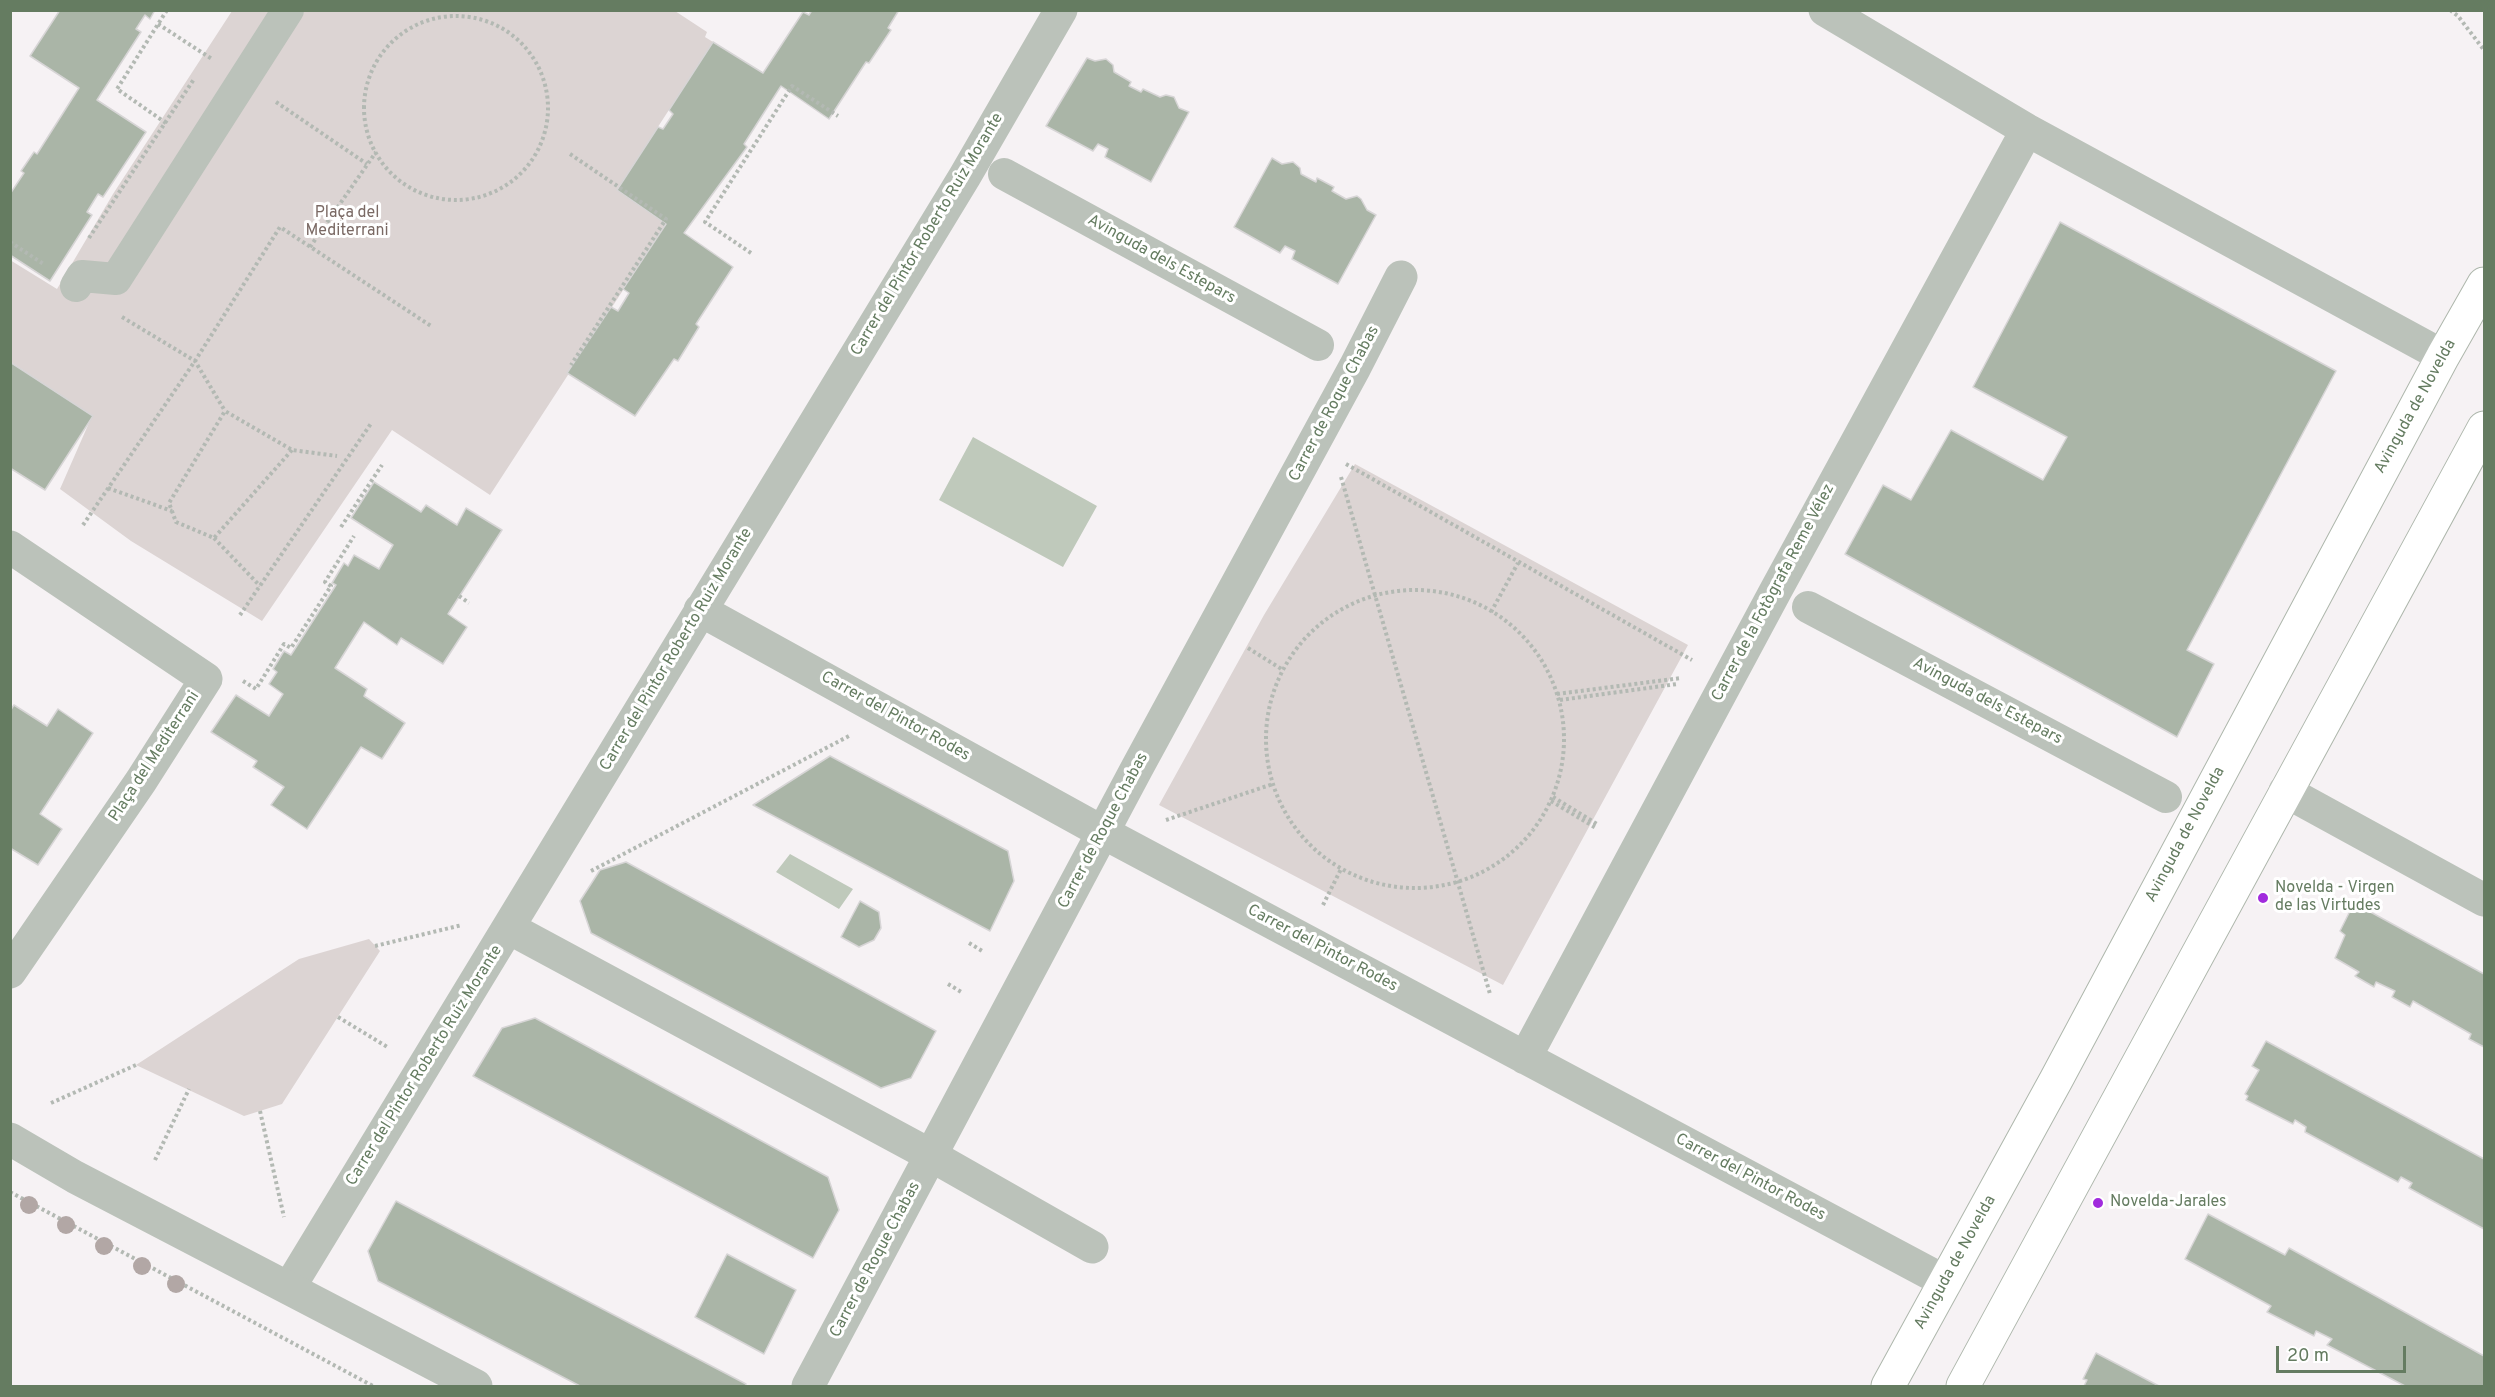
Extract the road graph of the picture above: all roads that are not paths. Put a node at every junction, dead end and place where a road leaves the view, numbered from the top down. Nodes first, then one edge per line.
1 (288, 10) edge
2 (1061, 10) edge
3 (1825, 10) edge
4 (2026, 130) junction
5 (1004, 174) dead end
6 (1401, 277) dead end
7 (2484, 284) edge
8 (76, 286) dead end
9 (1318, 345) dead end
10 (2443, 356) junction
11 (2484, 428) edge
12 (10, 547) edge
13 (1808, 607) dead end
14 (700, 610) junction
15 (2285, 791) junction
16 (2166, 797) dead end
17 (1104, 833) junction
18 (2484, 900) edge
19 (509, 928) junction
20 (10, 972) edge
21 (1525, 1059) junction
22 (10, 1139) edge
23 (932, 1156) junction
24 (1092, 1247) dead end
25 (1946, 1282) junction
26 (288, 1288) junction
27 (476, 1386) edge
28 (808, 1386) edge
29 (1888, 1386) edge
30 (1963, 1386) edge

1 - 8 street
2 - 14 street, Carrer del Pintor Roberto Ruiz Morante
3 - 4 street
4 - 10 street
4 - 21 street, Carrer de la Fotògrafa Reme Vélez
5 - 9 street, Avinguda dels Estepars
6 - 17 street, Carrer de Roque Chabas
7 - 10 main road, Avinguda de Novelda
10 - 25 main road, Avinguda de Novelda
11 - 15 main road
12 - 20 street, Plaça del Mediterrani
13 - 16 street, Avinguda dels Estepars
14 - 17 street, Carrer del Pintor Rodes
14 - 19 street, Carrer del Pintor Roberto Ruiz Morante
15 - 18 street
15 - 30 main road
17 - 21 street, Carrer del Pintor Rodes
17 - 23 street, Carrer de Roque Chabas
19 - 23 street
19 - 26 street, Carrer del Pintor Roberto Ruiz Morante
21 - 25 street, Carrer del Pintor Rodes
22 - 26 street
23 - 24 street
23 - 28 street, Carrer de Roque Chabas
25 - 29 main road, Avinguda de Novelda
26 - 27 street

